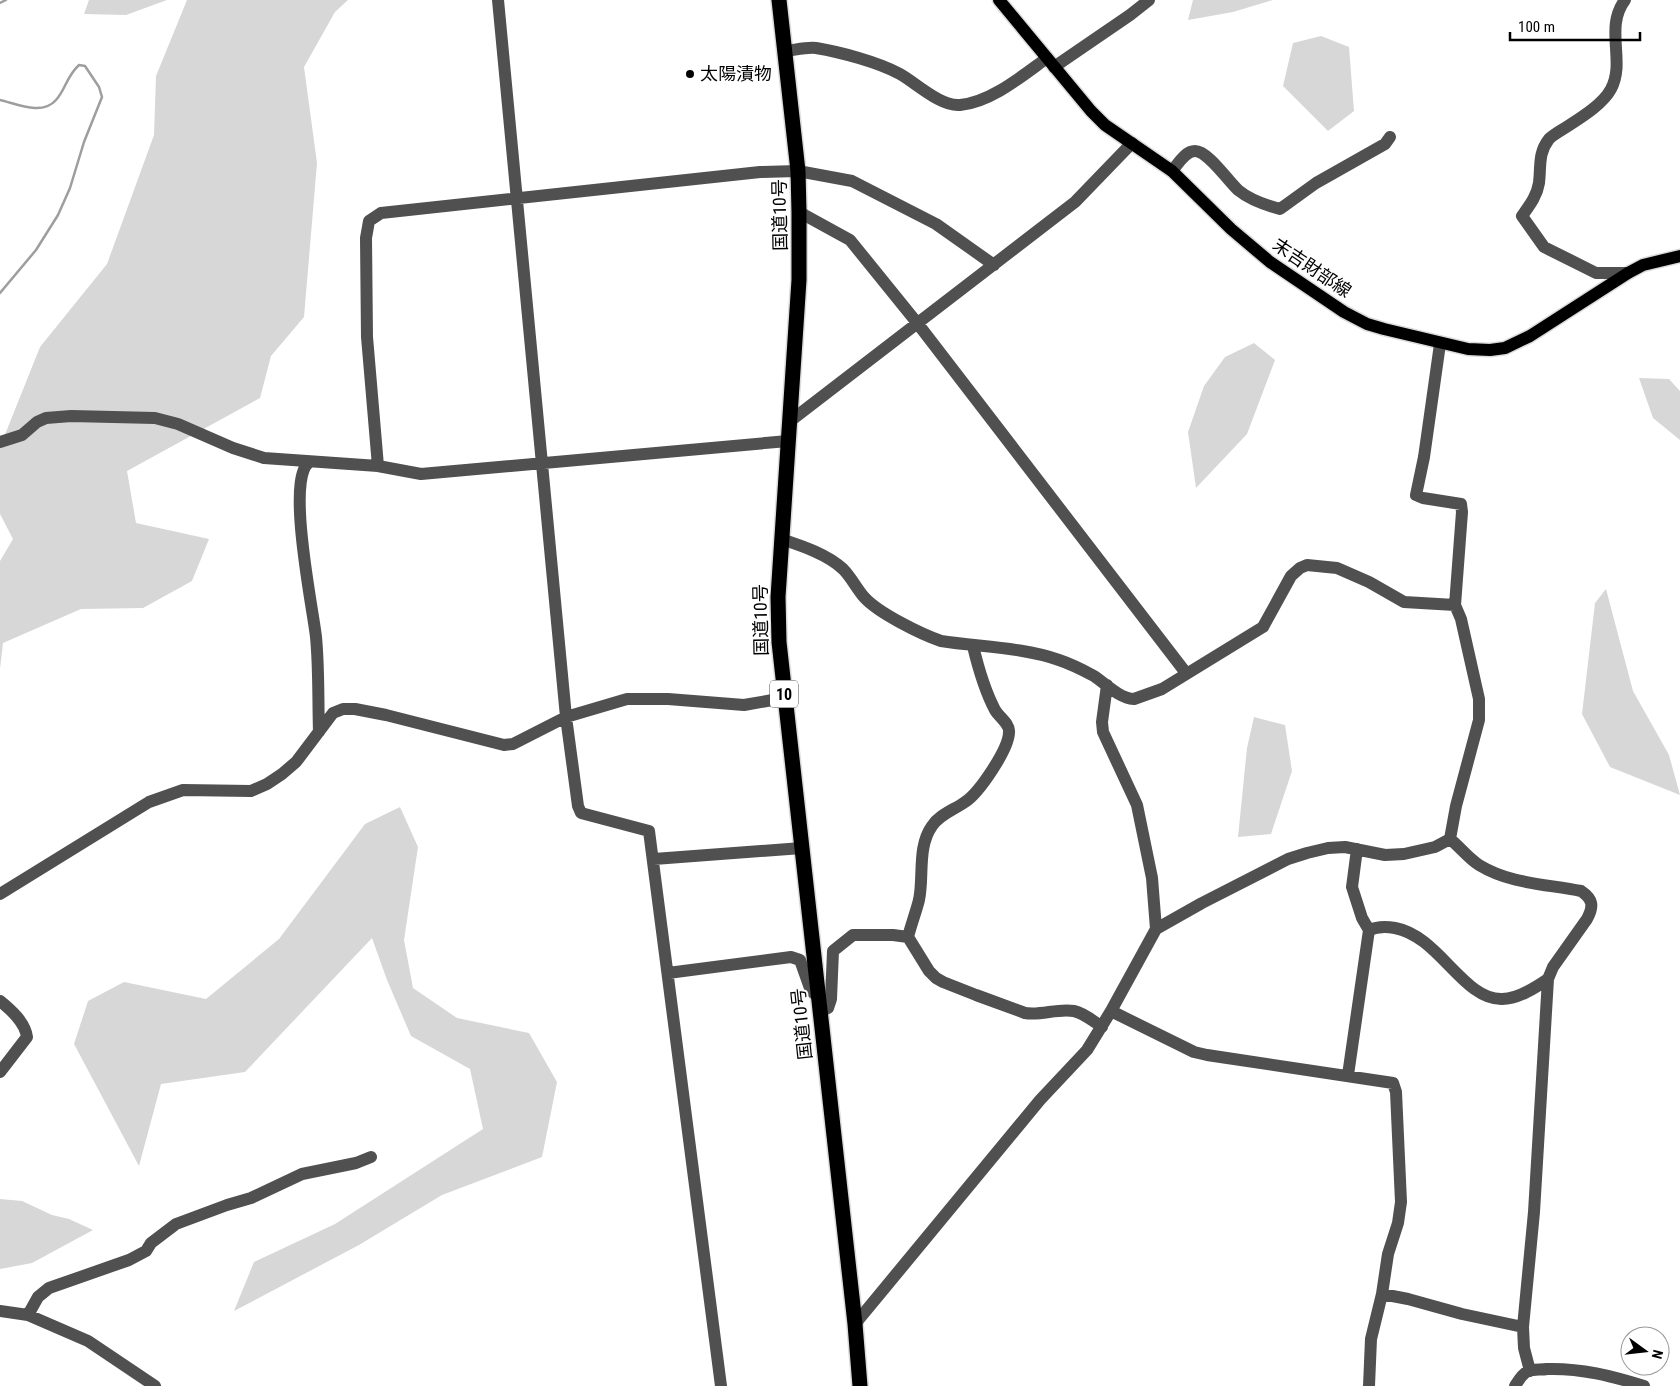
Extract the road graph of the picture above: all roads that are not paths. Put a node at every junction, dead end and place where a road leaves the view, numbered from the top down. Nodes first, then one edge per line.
1 (498, 0) edge
2 (779, 0) edge
3 (998, 0) edge
4 (1149, 0) edge
5 (1625, 0) edge
6 (785, 51) junction
7 (1050, 63) junction
8 (1390, 137) dead end
9 (1132, 143) junction
10 (798, 170) junction
11 (1172, 171) junction
12 (518, 198) junction
13 (799, 212) junction
14 (1680, 256) edge
15 (994, 265) junction
16 (1628, 273) junction
17 (918, 324) junction
18 (1440, 344) junction
19 (789, 422) junction
20 (788, 441) junction
21 (0, 442) edge
22 (310, 462) junction
23 (543, 463) junction
24 (378, 466) junction
25 (781, 539) junction
26 (1455, 605) junction
27 (973, 646) junction
28 (1186, 673) junction
29 (1107, 685) junction
30 (784, 698) junction
31 (566, 716) junction
32 (319, 732) junction
33 (1450, 839) junction
34 (802, 848) junction
35 (1358, 848) junction
36 (654, 859) junction
37 (0, 894) edge
38 (1156, 929) junction
39 (1369, 930) junction
40 (908, 937) junction
41 (668, 973) junction
42 (1548, 979) junction
43 (0, 1001) edge
44 (819, 1004) junction
45 (1111, 1011) junction
46 (1102, 1027) junction
47 (0, 1072) edge
48 (1348, 1075) junction
49 (371, 1156) dead end
50 (1382, 1294) junction
51 (0, 1311) edge
52 (28, 1315) junction
53 (855, 1324) junction
54 (1523, 1327) junction
55 (1530, 1371) junction
56 (155, 1386) edge
57 (721, 1386) edge
58 (860, 1386) edge
59 (1369, 1386) edge
60 (1515, 1386) edge
61 (1644, 1386) edge

1 - 12 street
2 - 6 highway, 国道10号 / 10
3 - 7 main road, 末吉財部線
4 - 7 street
5 - 16 street
6 - 7 street
6 - 10 highway, 国道10号 / 10
7 - 9 main road, 末吉財部線
8 - 11 street
9 - 11 main road, 末吉財部線
9 - 15 street
10 - 12 street
10 - 13 highway, 国道10号 / 10
10 - 15 street
11 - 18 main road, 末吉財部線
12 - 23 street
12 - 24 street
13 - 17 street
13 - 19 highway, 国道10号 / 10
14 - 16 main road, 末吉財部線
15 - 17 street
16 - 18 main road, 末吉財部線
17 - 19 street
17 - 28 street
18 - 26 street
19 - 20 highway, 国道10号 / 10
20 - 23 street
20 - 25 highway, 国道10号 / 10
21 - 22 street
22 - 24 street
22 - 32 street
23 - 24 street
23 - 31 street
25 - 27 street
25 - 30 highway, 国道10号 / 10
26 - 28 street
26 - 33 street
27 - 29 street
27 - 40 street
28 - 29 street
29 - 38 street
30 - 31 street
30 - 34 highway, 国道10号 / 10
31 - 32 street
31 - 36 street
32 - 37 street
33 - 35 street
33 - 42 street
34 - 36 street
34 - 44 highway, 国道10号 / 10
35 - 38 street
35 - 39 street
36 - 41 street
38 - 45 street
39 - 42 street
39 - 48 street
40 - 44 street
40 - 46 street
41 - 44 street
41 - 57 street
42 - 54 street
43 - 47 street
44 - 53 highway, 国道10号 / 10
45 - 46 street
45 - 48 street
46 - 53 street
48 - 50 street
49 - 52 street
50 - 54 street
50 - 59 street
51 - 52 street
52 - 56 street
53 - 58 highway, 国道10号 / 10
54 - 55 street
55 - 60 street
55 - 61 street

